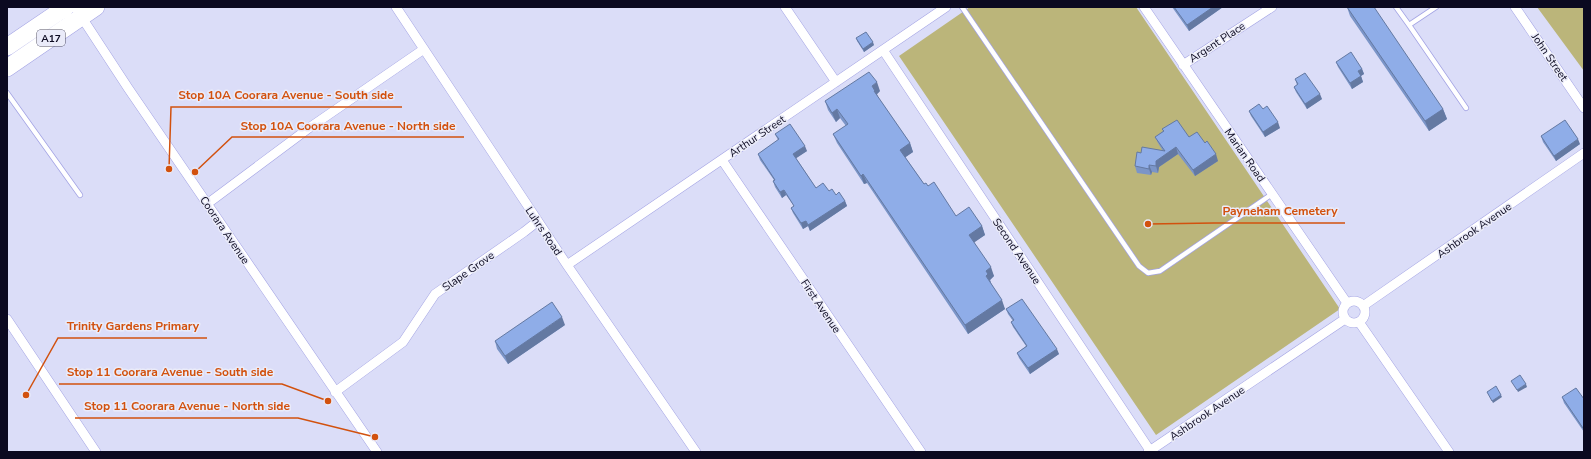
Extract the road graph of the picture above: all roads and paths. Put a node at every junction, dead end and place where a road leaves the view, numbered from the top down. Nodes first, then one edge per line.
1 (96, 7) edge
2 (396, 7) edge
3 (785, 7) edge
4 (946, 7) edge
5 (962, 7) edge
6 (1144, 7) edge
7 (1272, 7) edge
8 (1396, 7) edge
9 (1436, 7) edge
10 (1515, 7) edge
11 (73, 12) edge
12 (1409, 25) junction
13 (7, 47) edge
14 (424, 49) junction
15 (883, 50) junction
16 (1183, 65) junction
17 (7, 68) edge
18 (836, 82) junction
19 (7, 93) edge
20 (1466, 108) dead end
21 (1584, 108) edge
22 (1584, 153) edge
23 (722, 160) junction
24 (1272, 194) junction
25 (80, 195) dead end
26 (207, 204) junction
27 (538, 221) junction
28 (567, 265) junction
29 (1347, 303) junction
30 (1363, 306) junction
31 (7, 319) edge
32 (1345, 319) junction
33 (1359, 322) junction
34 (336, 392) junction
35 (96, 452) edge
36 (377, 452) edge
37 (696, 452) edge
38 (920, 452) edge
39 (1150, 452) edge
40 (1450, 452) edge

1 - 11 highway, A17
2 - 14 street, Luhrs Road
3 - 18 street
4 - 15 street, Arthur Street
5 - 24 lane
6 - 16 street, Marian Road
7 - 16 street, Argent Place
8 - 12 lane
9 - 12 lane
10 - 21 street, John Street
11 - 13 highway, A17
11 - 17 highway, A17
11 - 26 street, Coorara Avenue
12 - 20 lane
14 - 26 street
14 - 27 street, Luhrs Road
15 - 18 street, Arthur Street
15 - 39 street, Second Avenue
16 - 24 street, Marian Road
18 - 23 street, Arthur Street
19 - 25 lane
22 - 30 street, Ashbrook Avenue
23 - 28 street, Arthur Street
23 - 38 street, First Avenue
24 - 29 street, Marian Road
26 - 34 street, Coorara Avenue
27 - 28 street, Luhrs Road
27 - 34 street, Slape Grove
28 - 37 street, Luhrs Road
29 - 30 street
29 - 32 street
30 - 33 street
31 - 35 street
32 - 33 street
32 - 39 street, Ashbrook Avenue
33 - 40 street
34 - 36 street, Coorara Avenue

